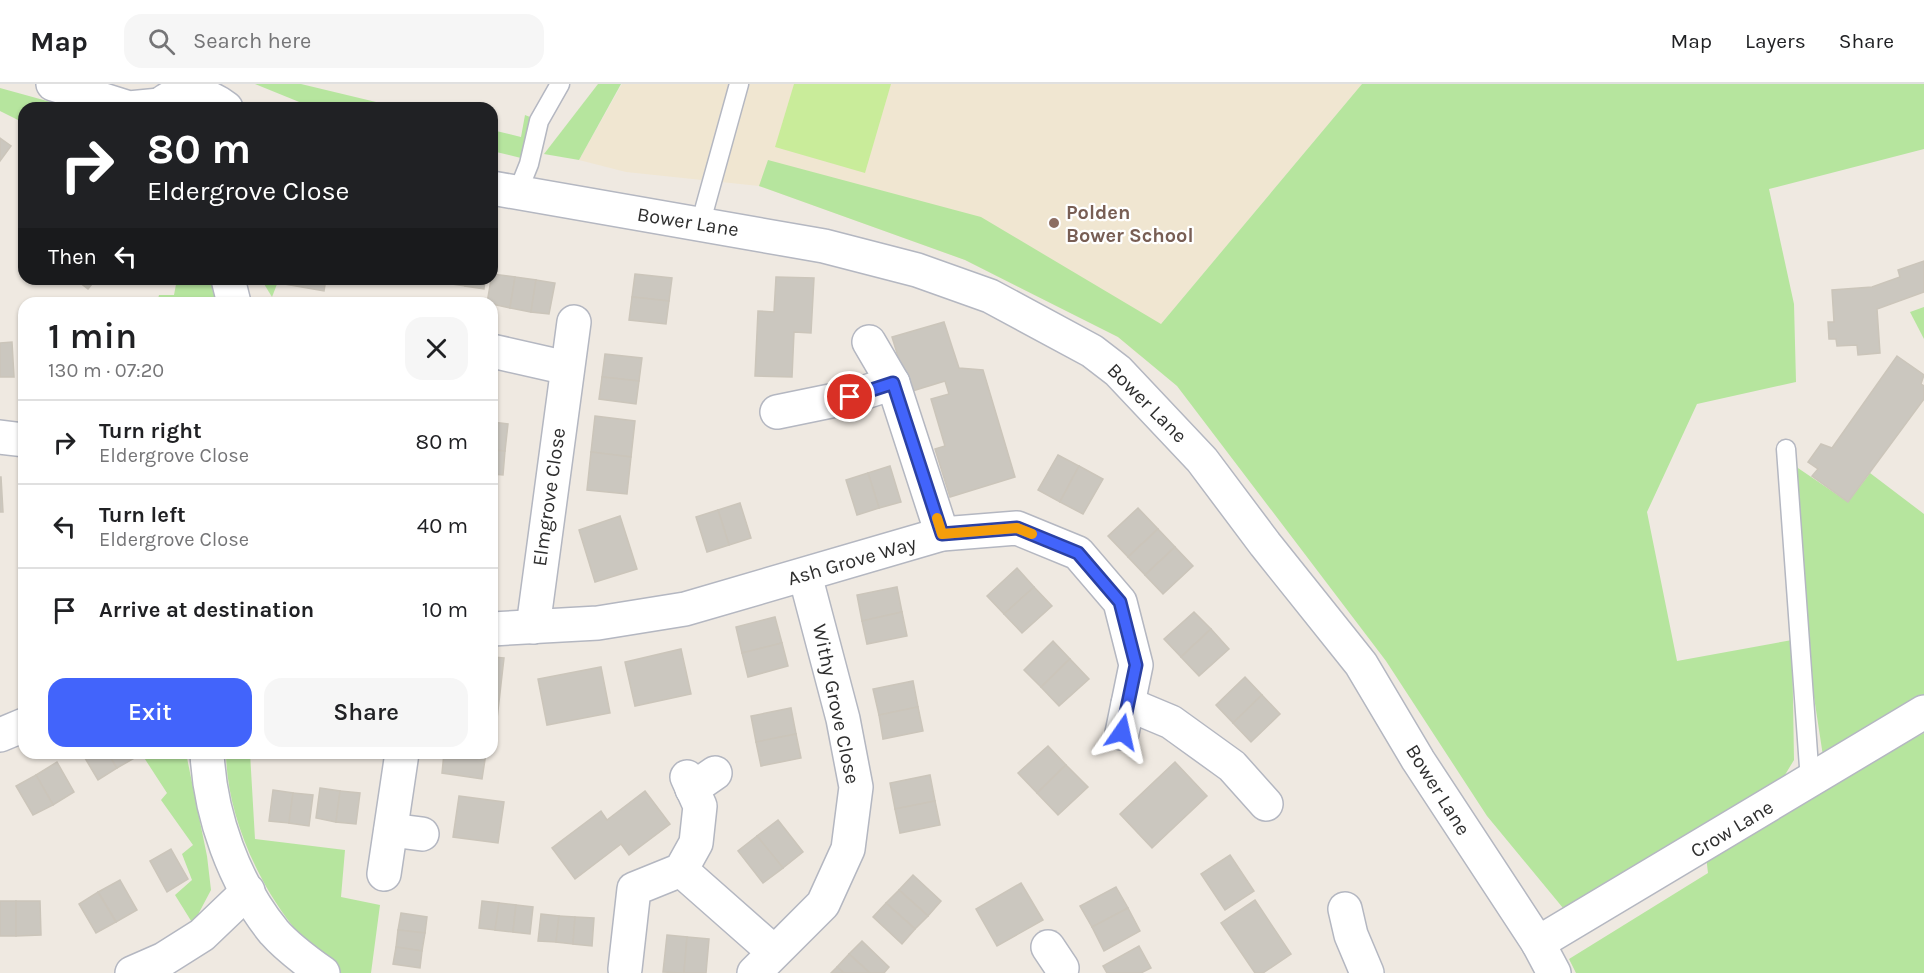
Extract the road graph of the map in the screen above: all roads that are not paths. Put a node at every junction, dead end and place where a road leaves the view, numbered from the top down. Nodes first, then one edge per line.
1 (48, 84) edge
2 (53, 84) edge
3 (560, 84) edge
4 (739, 84) edge
5 (75, 102) edge
6 (110, 102) edge
7 (168, 102) edge
8 (217, 102) edge
9 (505, 191) edge
10 (700, 225) junction
11 (574, 322) dead end
12 (869, 342) dead end
13 (498, 352) edge
14 (567, 368) junction
15 (893, 383) junction
16 (777, 412) dead end
17 (0, 437) edge
18 (18, 439) edge
19 (1786, 449) dead end
20 (942, 534) junction
21 (806, 574) junction
22 (533, 627) junction
23 (498, 629) edge
24 (1924, 712) edge
25 (18, 728) edge
26 (0, 735) edge
27 (207, 759) edge
28 (402, 759) edge
29 (698, 780) dead end
30 (1810, 781) junction
31 (1266, 804) dead end
32 (681, 870) junction
33 (384, 874) dead end
34 (248, 891) junction
35 (1345, 909) dead end
36 (1538, 944) junction
37 (764, 963) edge
38 (625, 969) dead end
39 (132, 973) edge
40 (323, 973) edge
41 (1367, 973) edge
42 (1554, 973) edge

1 - 5 street
2 - 6 street
3 - 9 lane
4 - 10 lane
7 - 8 street
9 - 10 street, Bower Lane
10 - 36 street, Bower Lane
11 - 14 street, Elmgrove Close
12 - 15 street
13 - 14 street
14 - 22 street, Elmgrove Close
15 - 16 street
15 - 20 street
17 - 18 street
19 - 30 lane
20 - 21 street, Ash Grove Way
20 - 31 street, Ash Grove Way
21 - 22 street, Ash Grove Way
21 - 37 street, Withy Grove Close
22 - 23 street, Ash Grove Way
24 - 30 street, Crow Lane
25 - 26 street
27 - 34 street
28 - 33 street
29 - 32 street
30 - 36 street, Crow Lane
32 - 37 street, Withy Grove Close
32 - 38 street
34 - 39 street
34 - 40 street
35 - 41 street
36 - 42 street, Bower Lane

